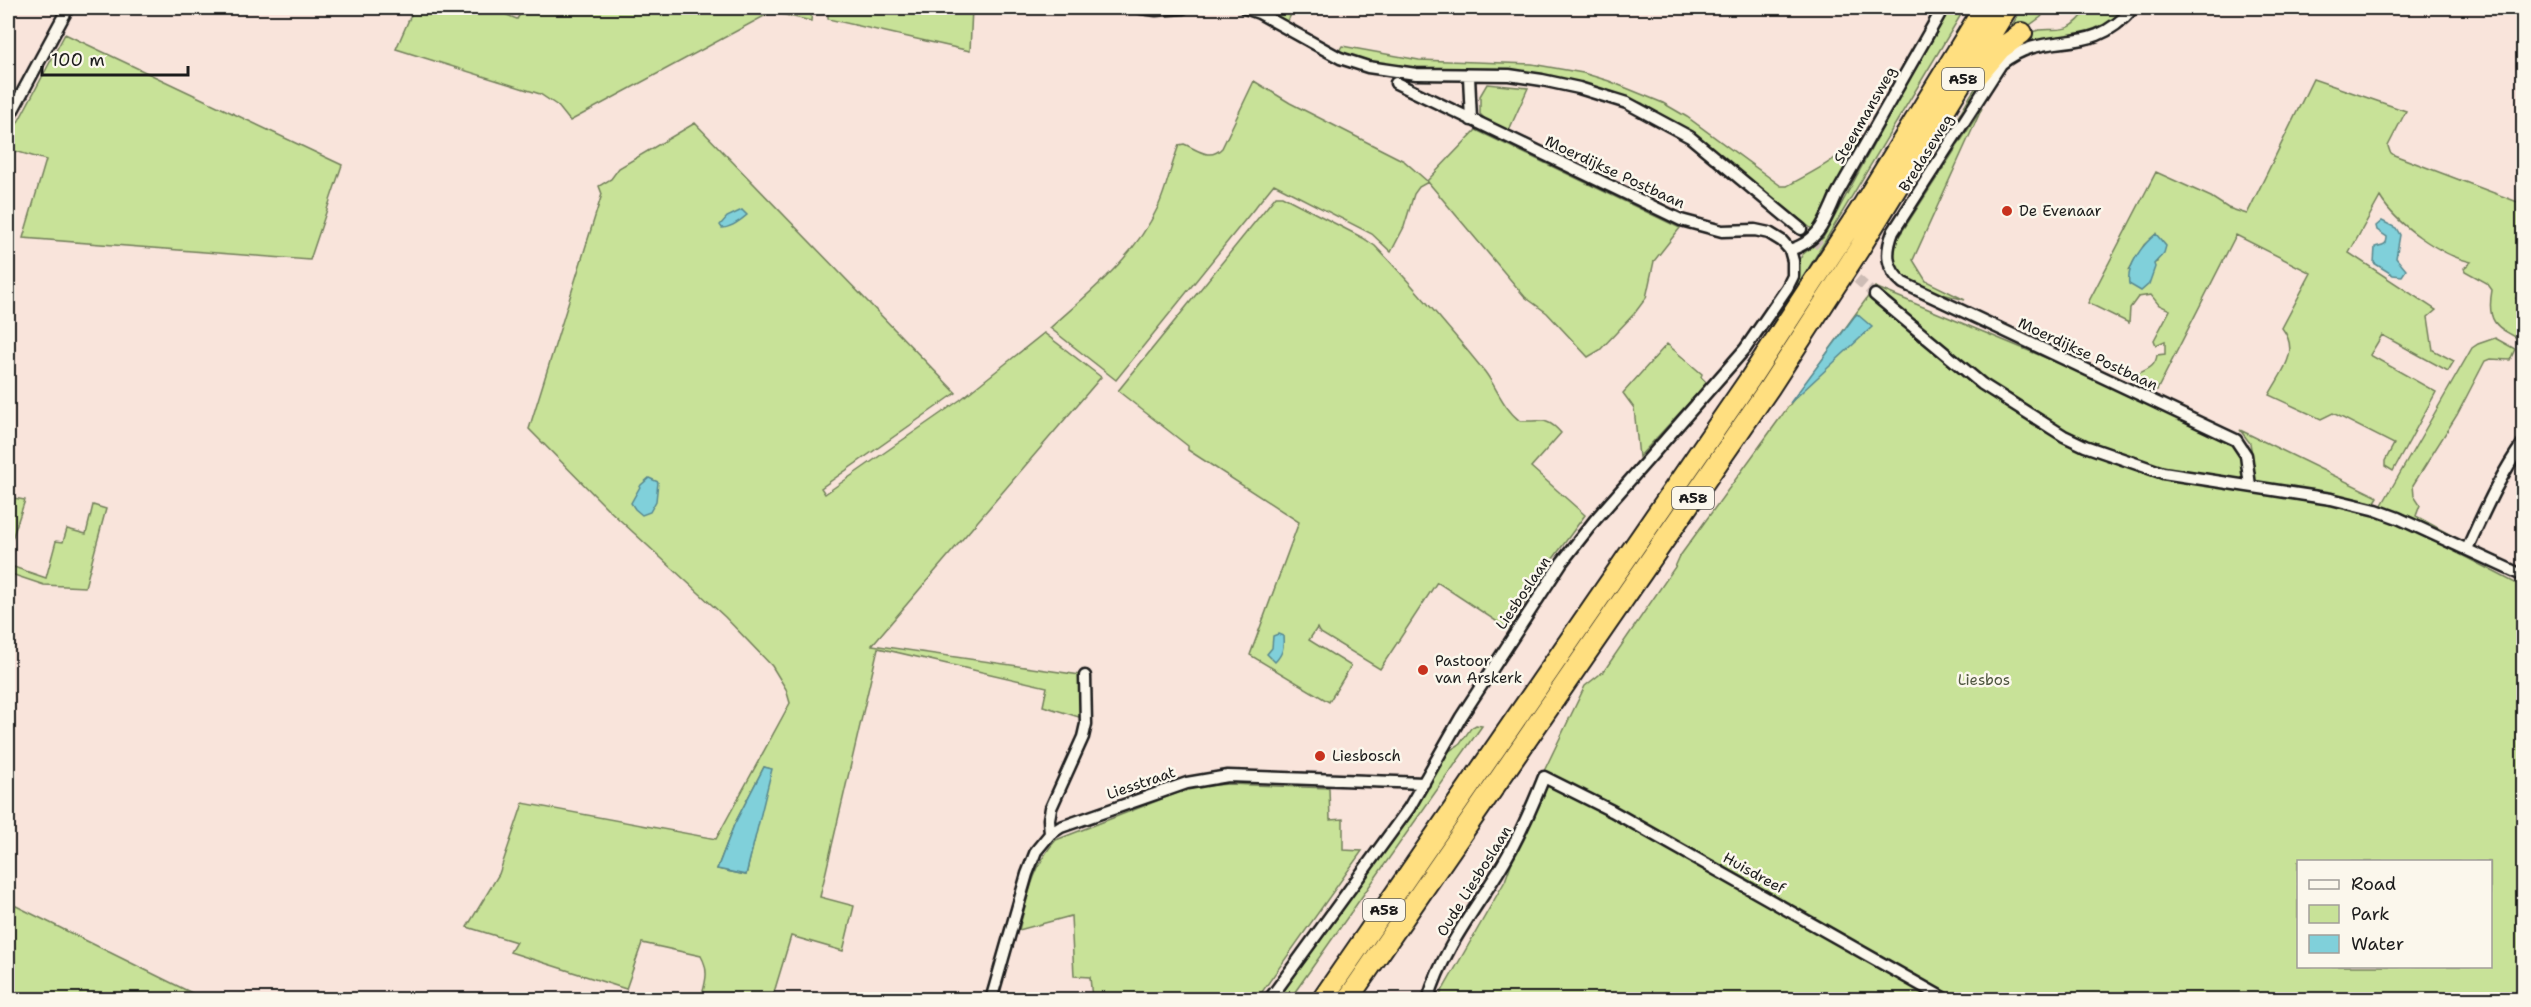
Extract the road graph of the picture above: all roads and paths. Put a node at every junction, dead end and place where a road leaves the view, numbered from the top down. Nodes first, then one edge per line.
1 (68, 8) edge
2 (1141, 8) edge
3 (1180, 8) edge
4 (1245, 8) edge
5 (1943, 8) edge
6 (1984, 8) edge
7 (2007, 8) edge
8 (2133, 8) edge
9 (2022, 33) dead end
10 (1469, 76) junction
11 (1396, 83) dead end
12 (8, 119) edge
13 (1471, 120) junction
14 (1920, 151) junction
15 (1801, 229) tunnel mouth
16 (1790, 250) junction
17 (1889, 267) joint
18 (1875, 295) tunnel mouth
19 (2523, 442) edge
20 (2250, 486) junction
21 (2467, 549) junction
22 (2523, 576) edge
23 (1085, 676) dead end
24 (1544, 777) joint
25 (1424, 783) junction
26 (1050, 834) junction
27 (991, 999) edge
28 (1269, 999) edge
29 (1322, 999) edge
30 (1347, 999) edge
31 (1428, 999) edge
32 (1947, 999) edge

1 - 12 street
2 - 3 street
4 - 10 street
5 - 16 street, Steenmansweg
6 - 29 highway, A58
7 - 14 highway, A58
8 - 17 street, Bredaseweg
9 - 14 highway, A58
10 - 13 street
10 - 15 street
11 - 13 street, Moerdijkse Postbaan
13 - 16 street, Moerdijkse Postbaan
14 - 30 highway, A58
16 - 25 street, Liesboslaan
17 - 20 street, Moerdijkse Postbaan
18 - 20 street
19 - 21 street
20 - 21 street
21 - 22 street
23 - 26 street
24 - 31 street, Oude Liesboslaan
24 - 32 street, Huisdreef
25 - 26 street, Liesstraat
25 - 28 street, Liesboslaan
26 - 27 street

